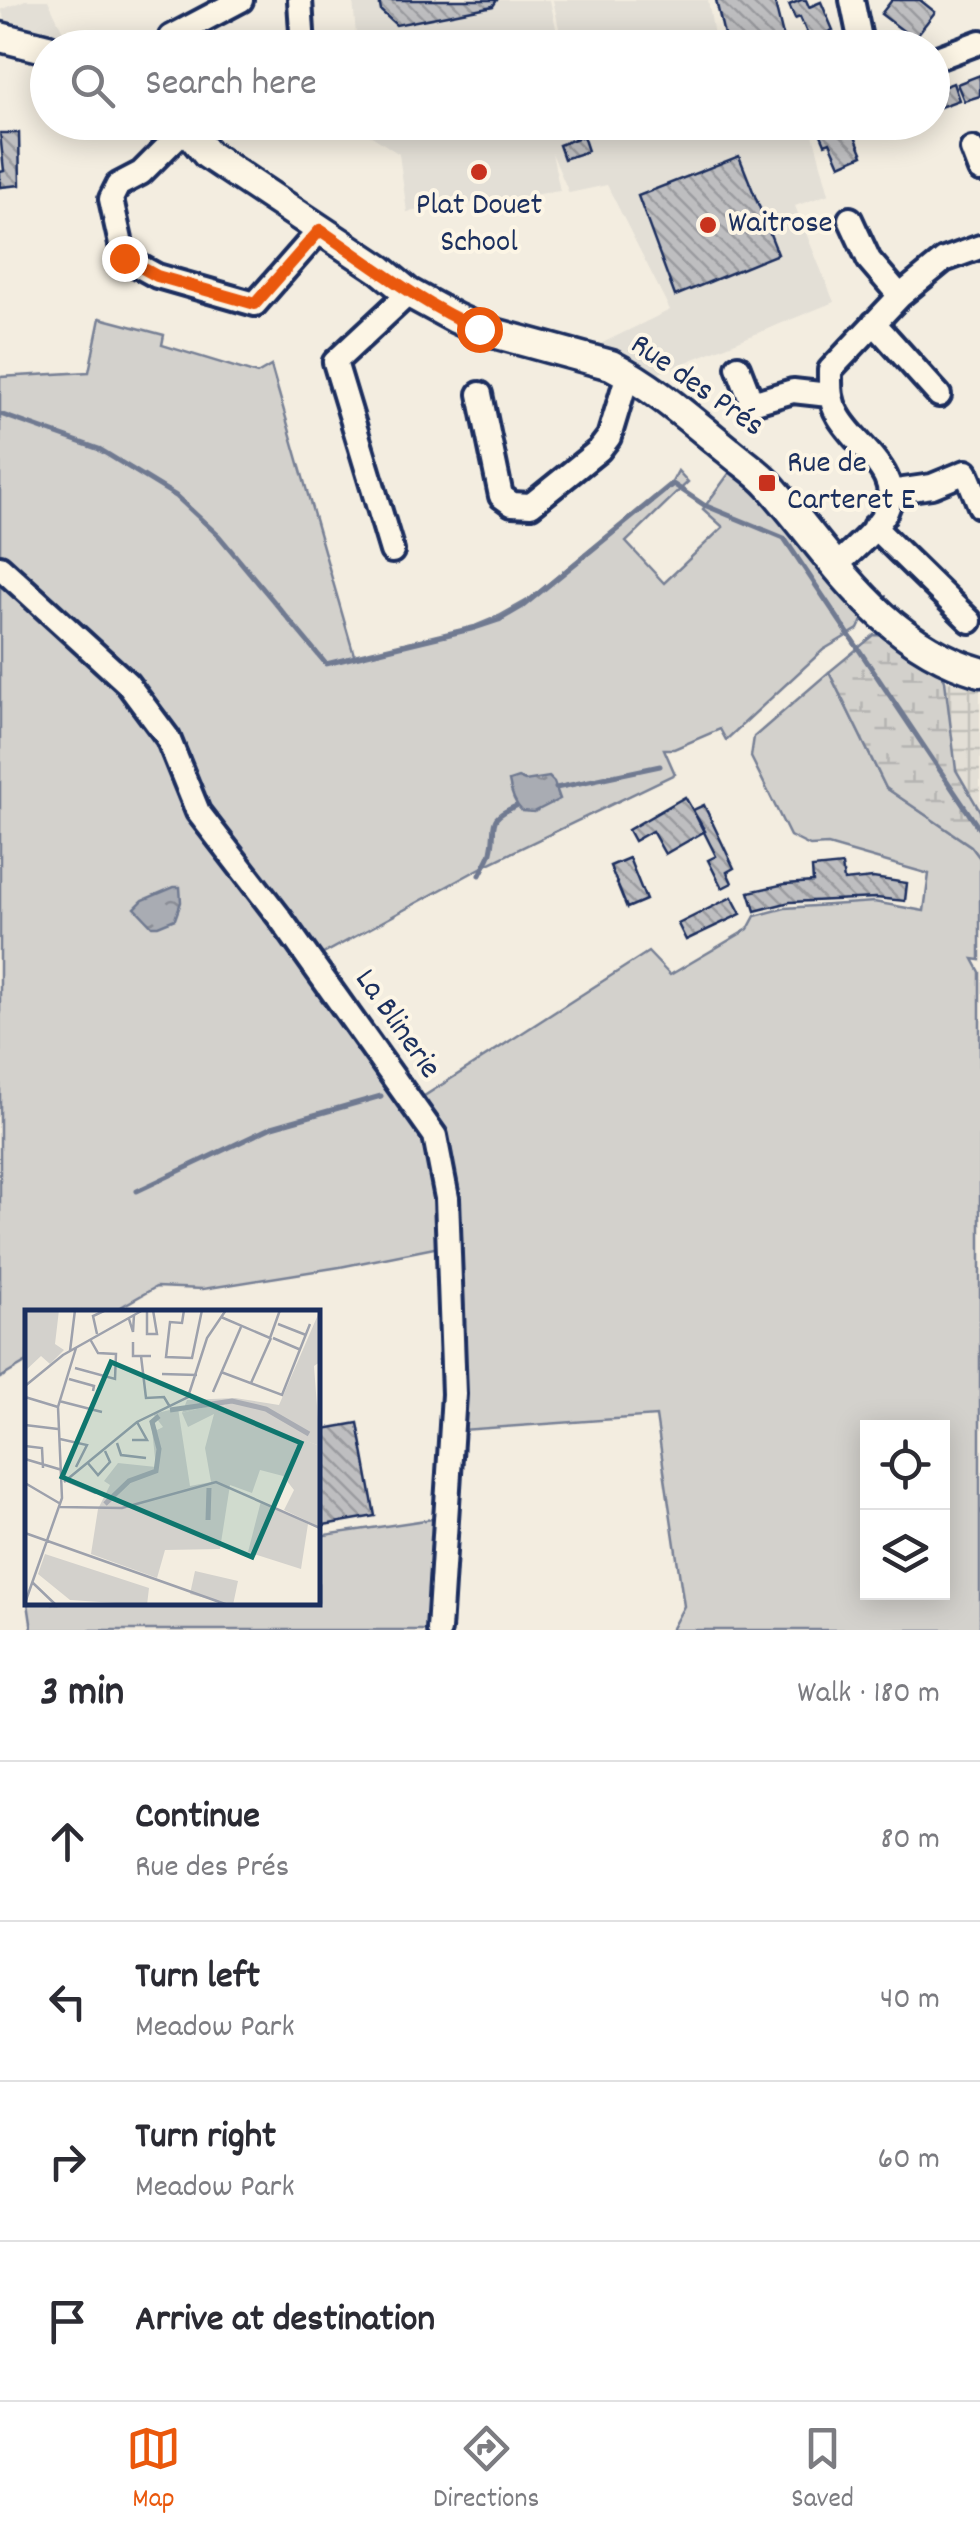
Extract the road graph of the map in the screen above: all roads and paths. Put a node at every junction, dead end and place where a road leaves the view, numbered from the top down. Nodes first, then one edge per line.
1 (241, 0) edge
2 (300, 0) edge
3 (852, 0) edge
4 (192, 30) edge
5 (302, 30) edge
6 (858, 30) edge
7 (0, 36) edge
8 (980, 42) edge
9 (30, 44) edge
10 (950, 53) edge
11 (170, 140) edge
12 (194, 140) edge
13 (850, 218) dead end
14 (320, 230) junction
15 (980, 247) edge
16 (410, 292) junction
17 (900, 296) junction
18 (874, 323) junction
19 (738, 367) dead end
20 (628, 374) junction
21 (480, 394) dead end
22 (829, 395) junction
23 (939, 395) dead end
24 (890, 492) junction
25 (980, 506) edge
26 (874, 527) junction
27 (392, 551) dead end
28 (0, 567) edge
29 (835, 567) junction
30 (970, 621) dead end
31 (980, 672) edge
32 (439, 1630) edge

1 - 4 street
2 - 5 street
3 - 6 street
7 - 9 main road
8 - 10 street
11 - 14 street
12 - 14 main road, Rue des Prés
13 - 17 street
14 - 16 main road, Rue des Prés
15 - 17 street
16 - 20 main road, Rue des Prés
16 - 27 street
17 - 18 street
18 - 22 street
18 - 23 street
19 - 22 street
20 - 21 street
20 - 29 main road, Rue des Prés
22 - 24 street
24 - 25 street
24 - 26 street
26 - 29 street
26 - 30 street
28 - 32 street, La Blinerie
29 - 31 main road, Rue des Prés

